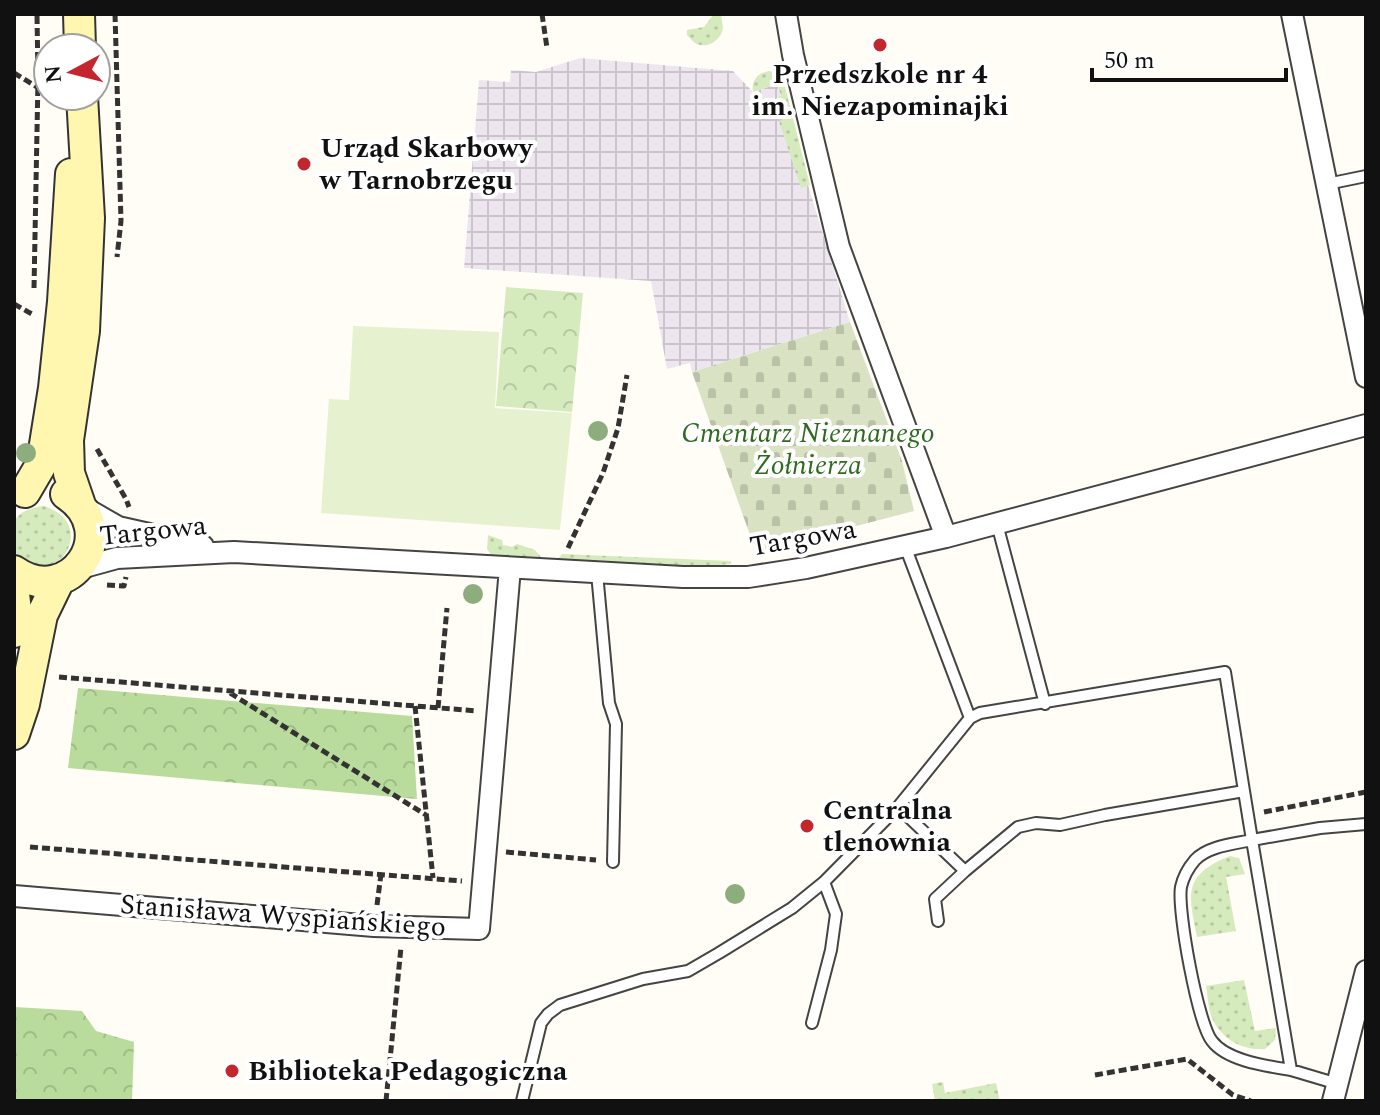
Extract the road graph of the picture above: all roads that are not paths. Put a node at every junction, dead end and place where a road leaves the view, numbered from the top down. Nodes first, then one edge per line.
1 (786, 14) edge
2 (1292, 14) edge
3 (78, 112) edge
4 (81, 112) edge
5 (1366, 176) edge
6 (1327, 184) junction
7 (1366, 377) edge
8 (1366, 425) edge
9 (20, 496) edge
10 (80, 505) junction
11 (997, 524) junction
12 (946, 537) junction
13 (905, 546) junction
14 (234, 552) junction
15 (510, 568) junction
16 (14, 571) edge
17 (597, 573) junction
18 (76, 578) junction
19 (14, 594) edge
20 (14, 632) edge
21 (1045, 704) junction
22 (970, 718) junction
23 (14, 734) edge
24 (1244, 791) junction
25 (898, 807) junction
26 (1366, 824) edge
27 (1252, 840) junction
28 (613, 862) road end
29 (965, 871) junction
30 (824, 882) junction
31 (14, 896) edge
32 (938, 921) dead end
33 (1366, 971) edge
34 (812, 1023) dead end
35 (1291, 1070) junction
36 (1335, 1092) edge
37 (522, 1101) edge

1 - 12 street
2 - 6 street
3 - 9 street
4 - 10 street
5 - 6 lane
6 - 7 street
8 - 11 street, Targowa
9 - 10 street
10 - 14 street, Targowa
10 - 18 street
11 - 12 street, Targowa
11 - 21 lane
12 - 13 street, Targowa
13 - 17 street, Targowa
13 - 22 lane
14 - 15 street, Targowa
14 - 18 street, Targowa
15 - 17 street, Targowa
15 - 31 street, Stanisława Wyspiańskiego
16 - 18 street
17 - 28 lane
18 - 23 street
19 - 20 street
21 - 22 lane
21 - 24 lane
22 - 25 lane
24 - 27 lane
24 - 29 lane
25 - 29 lane
25 - 30 lane
26 - 27 lane
27 - 35 lane
27 - 35 lane
29 - 32 lane
30 - 34 lane
30 - 37 lane
33 - 36 street
35 - 36 lane

